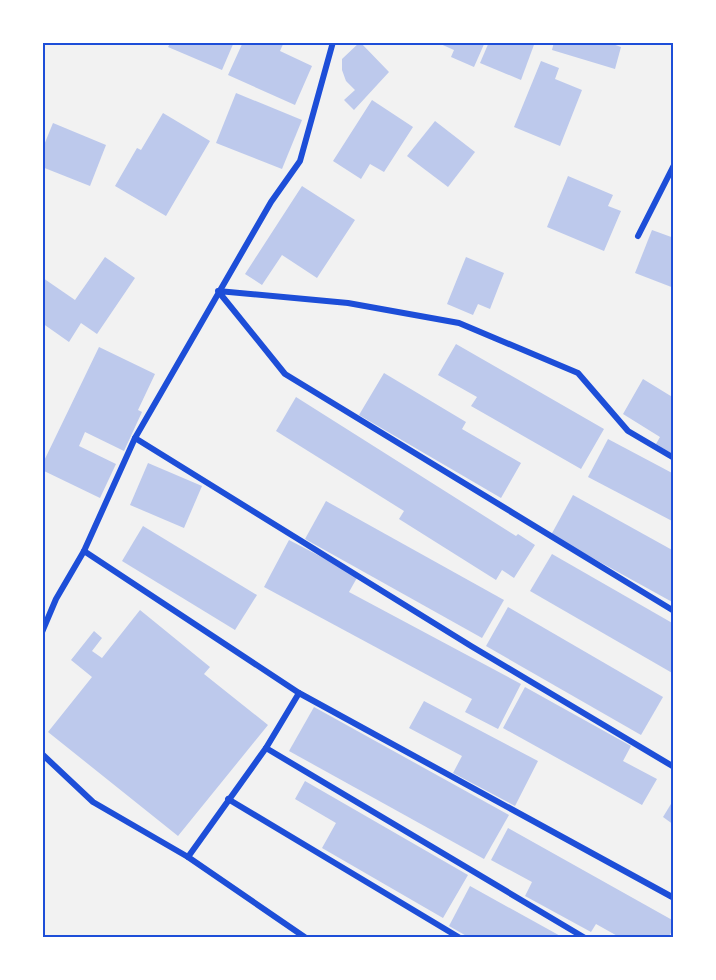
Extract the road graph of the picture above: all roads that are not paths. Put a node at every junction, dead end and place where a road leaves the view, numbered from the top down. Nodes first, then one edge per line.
1 (333, 42) edge
2 (674, 165) edge
3 (638, 237) dead end
4 (218, 291) junction
5 (135, 438) junction
6 (674, 458) edge
7 (84, 550) junction
8 (674, 611) edge
9 (43, 629) edge
10 (299, 693) junction
11 (266, 748) junction
12 (42, 754) edge
13 (674, 767) edge
14 (228, 799) junction
15 (188, 857) junction
16 (674, 898) edge
17 (306, 938) edge
18 (460, 938) edge
19 (585, 938) edge

1 - 4 street
2 - 3 street
4 - 5 street
4 - 6 street
4 - 8 street
5 - 7 street
5 - 13 street
7 - 9 street
7 - 10 street
10 - 11 street
10 - 16 street
11 - 14 street
11 - 19 street
12 - 15 street
14 - 15 street
14 - 18 street
15 - 17 street

